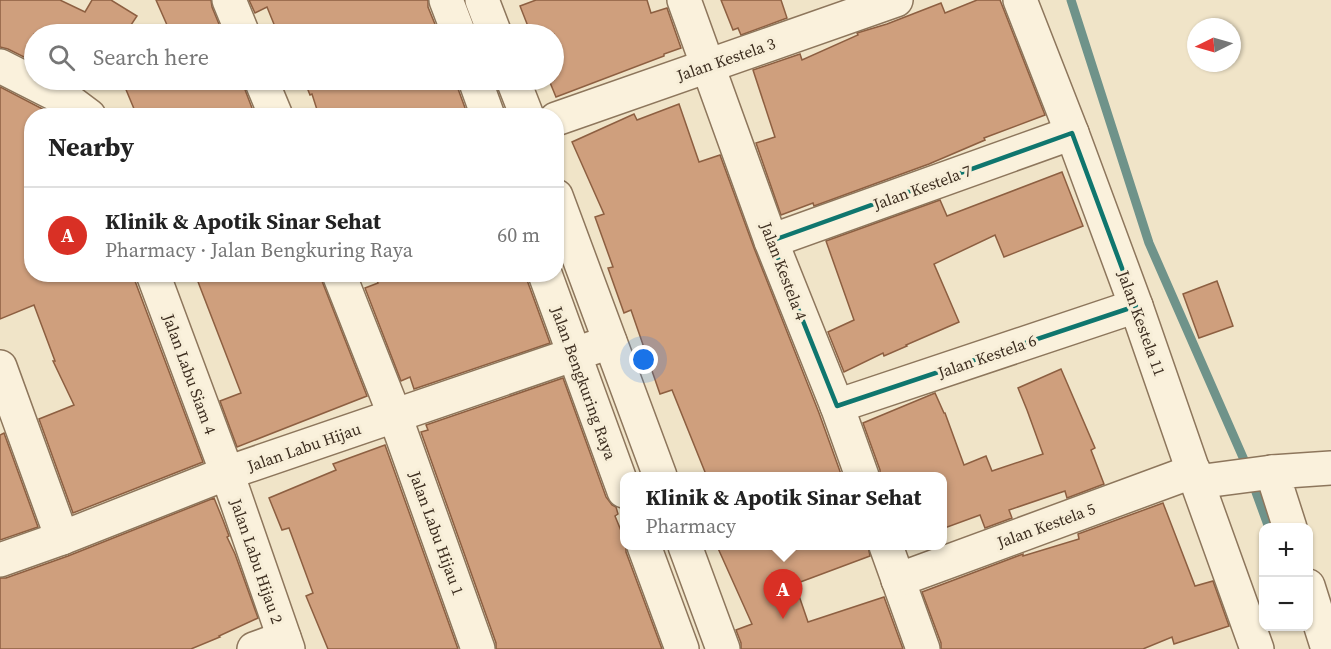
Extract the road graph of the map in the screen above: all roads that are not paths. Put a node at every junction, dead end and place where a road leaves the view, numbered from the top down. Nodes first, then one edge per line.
1 (230, 0) edge
2 (446, 0) edge
3 (482, 0) edge
4 (684, 0) edge
5 (1020, 0) edge
6 (891, 1) edge
7 (239, 24) edge
8 (455, 24) edge
9 (491, 24) edge
10 (0, 66) edge
11 (707, 66) junction
12 (24, 78) edge
13 (47, 90) edge
14 (265, 90) edge
15 (479, 90) edge
16 (517, 90) edge
17 (78, 108) edge
18 (273, 108) edge
19 (485, 108) edge
20 (524, 108) edge
21 (564, 116) edge
22 (1072, 133) junction
23 (564, 218) edge
24 (771, 241) junction
25 (156, 282) edge
26 (342, 282) edge
27 (548, 282) edge
28 (1136, 306) junction
29 (610, 342) junction
30 (573, 354) junction
31 (0, 367) edge
32 (837, 406) junction
33 (395, 416) junction
34 (1331, 468) edge
35 (658, 472) edge
36 (860, 472) edge
37 (227, 473) junction
38 (1264, 473) junction
39 (1200, 478) junction
40 (620, 480) edge
41 (1288, 523) edge
42 (62, 538) junction
43 (645, 550) edge
44 (686, 550) edge
45 (887, 550) edge
46 (0, 560) edge
47 (898, 580) junction
48 (1313, 602) edge
49 (286, 644) edge
50 (254, 649) edge
51 (478, 649) edge
52 (682, 649) edge
53 (723, 649) edge
54 (923, 649) edge
55 (1257, 649) edge
56 (1328, 649) edge

1 - 7 street
2 - 8 street
3 - 9 street
4 - 11 street, Jalan Kestela 4
5 - 22 street, Jalan Kestela 11
6 - 11 street, Jalan Kestela 3
10 - 12 street
11 - 21 street, Jalan Kestela 3
11 - 24 street, Jalan Kestela 4
13 - 17 street
14 - 18 street
15 - 19 street
16 - 20 street
22 - 24 street, Jalan Kestela 7
22 - 28 street, Jalan Kestela 11
23 - 29 street
24 - 32 street, Jalan Kestela 4
25 - 37 street, Jalan Labu Siam 4
26 - 33 street, Jalan Labu Hijau 1
27 - 30 street, Jalan Bengkuring Raya
28 - 32 street, Jalan Kestela 6
28 - 39 street, Jalan Kestela 11
29 - 30 street, Jalan Labu Hijau
29 - 35 street
30 - 33 street, Jalan Labu Hijau
30 - 40 street, Jalan Bengkuring Raya
31 - 42 street
32 - 36 street, Jalan Kestela 4
33 - 37 street, Jalan Labu Hijau
33 - 51 street, Jalan Labu Hijau 1
34 - 38 street, Jalan Kestela 5
37 - 42 street, Jalan Labu Hijau
37 - 49 street, Jalan Labu Hijau 2
38 - 39 street, Jalan Kestela 5
38 - 41 street
39 - 47 street, Jalan Kestela 5
39 - 55 street, Jalan Kestela 11
42 - 46 street, Jalan Labu Hijau
43 - 52 street
44 - 53 street
45 - 47 street
47 - 54 street
48 - 56 street
49 - 50 street

